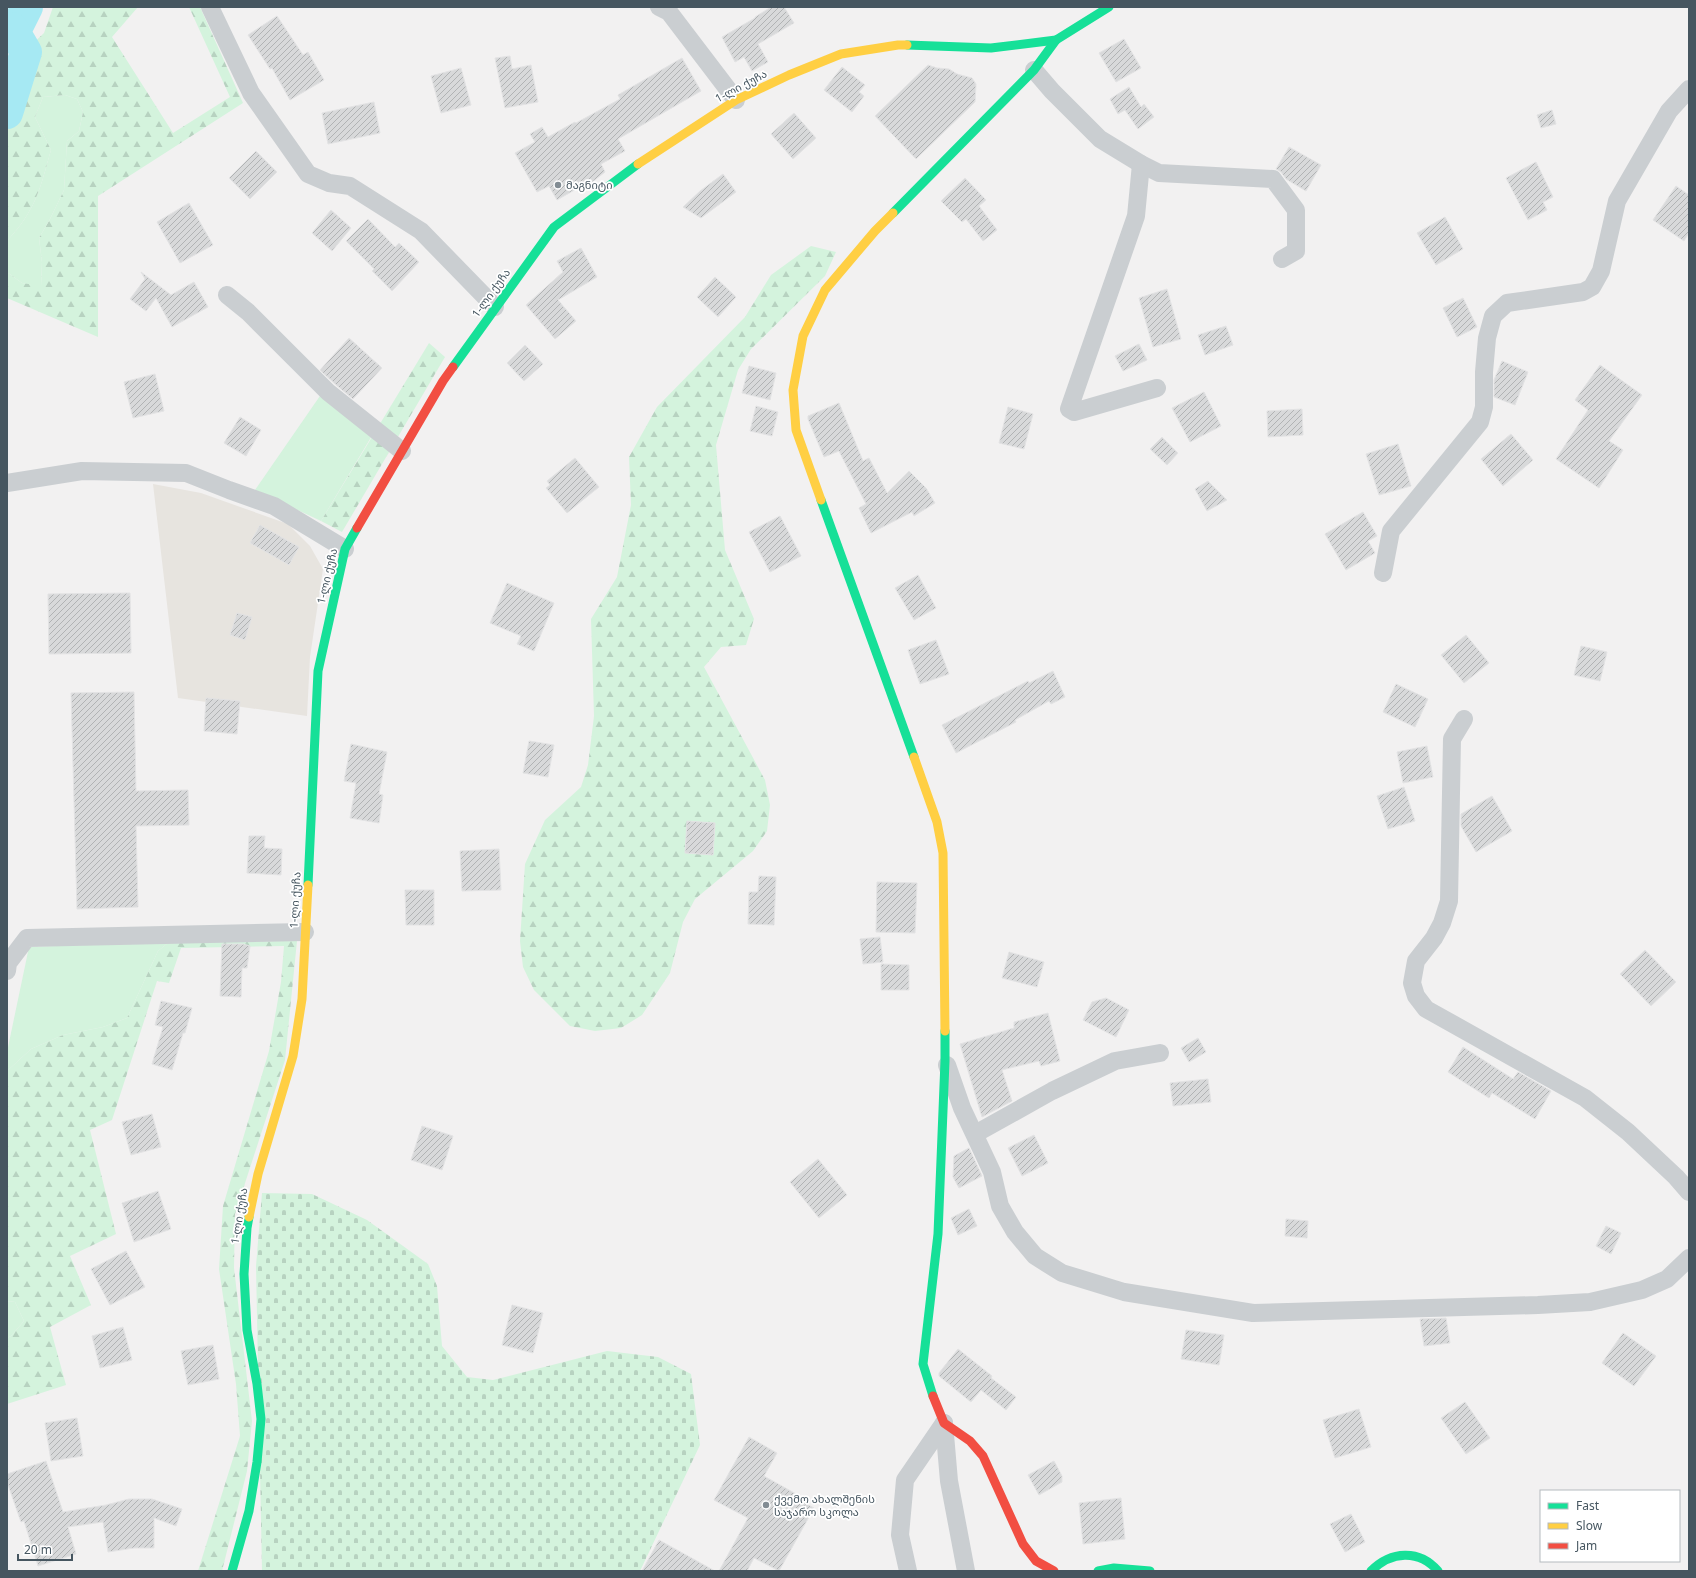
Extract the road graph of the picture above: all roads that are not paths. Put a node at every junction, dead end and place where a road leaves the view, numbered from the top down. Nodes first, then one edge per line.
1 (210, 7) edge
2 (659, 7) edge
3 (1109, 7) edge
4 (1056, 40) junction
5 (1034, 70) junction
6 (1689, 89) edge
7 (736, 100) junction
8 (1141, 164) junction
9 (1282, 259) dead end
10 (227, 295) dead end
11 (495, 307) junction
12 (1157, 388) dead end
13 (402, 451) junction
14 (7, 483) edge
15 (345, 549) junction
16 (1383, 572) dead end
17 (1464, 719) dead end
18 (305, 932) junction
19 (7, 970) edge
20 (1160, 1053) dead end
21 (945, 1061) junction
22 (975, 1134) junction
23 (1689, 1192) edge
24 (1689, 1258) edge
25 (944, 1423) junction
26 (232, 1571) edge
27 (908, 1571) edge
28 (966, 1571) edge
29 (1054, 1571) edge
30 (1098, 1571) edge
31 (1150, 1571) edge
32 (1371, 1571) edge
33 (1438, 1571) edge

1 - 11 street
2 - 7 street
3 - 4 street, 1-ლი ქუჩა
4 - 5 street
4 - 7 street, 1-ლი ქუჩა
5 - 8 street
5 - 21 street
6 - 16 street
7 - 11 street, 1-ლი ქუჩა
8 - 9 street
8 - 12 street
10 - 13 street
11 - 13 street, 1-ლი ქუჩა
13 - 15 street, 1-ლი ქუჩა
14 - 15 street
15 - 18 street, 1-ლი ქუჩა
17 - 23 street
18 - 19 street
18 - 26 street, 1-ლი ქუჩა
20 - 22 street
21 - 22 street
21 - 25 street
22 - 24 street
25 - 27 street
25 - 28 street
25 - 29 street
30 - 31 street
32 - 33 street

